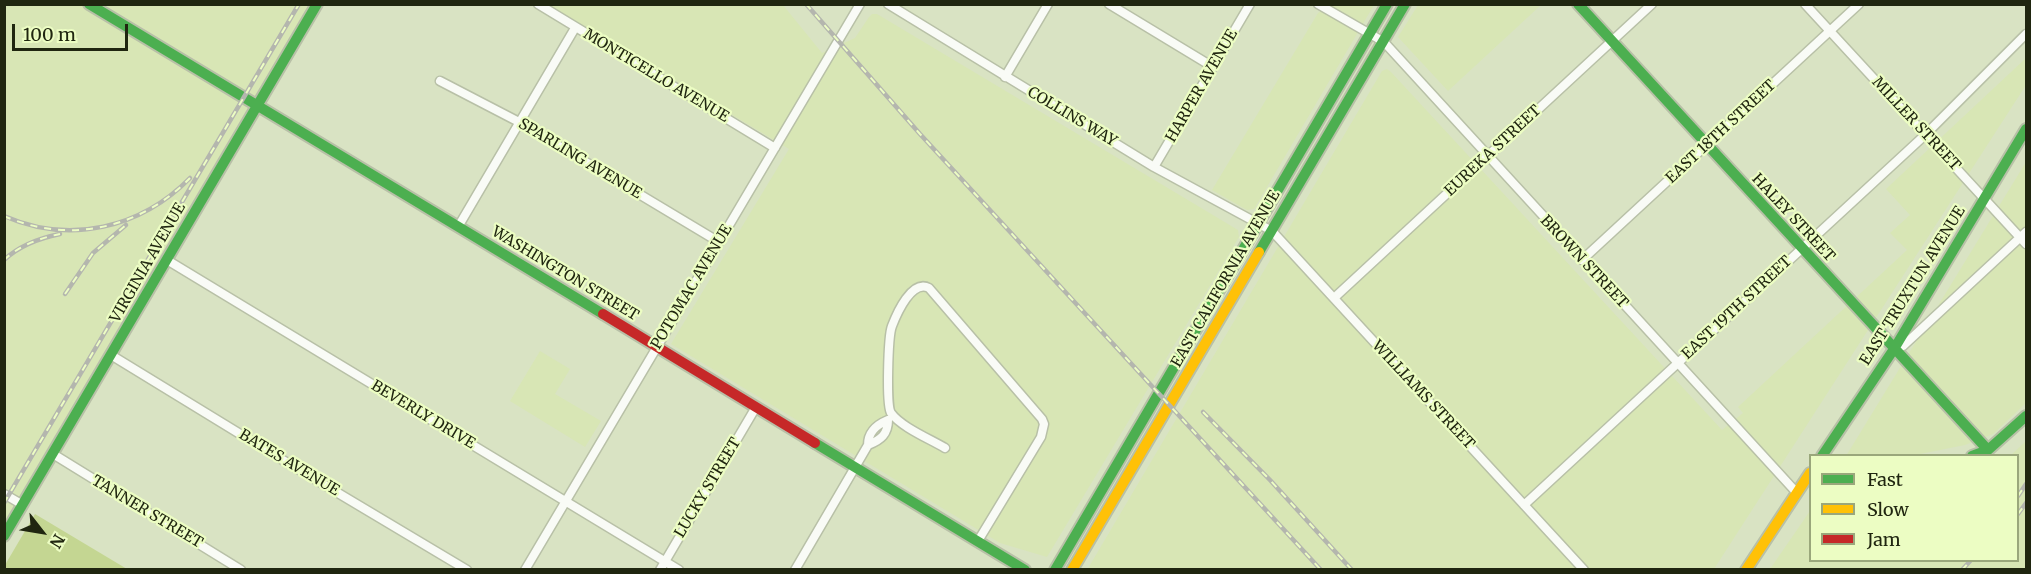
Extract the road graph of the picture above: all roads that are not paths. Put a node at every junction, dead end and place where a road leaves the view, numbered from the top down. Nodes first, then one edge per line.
1 (89, 4) edge
2 (317, 4) edge
3 (538, 4) edge
4 (860, 4) edge
5 (888, 4) edge
6 (1048, 4) edge
7 (1109, 4) edge
8 (1250, 4) edge
9 (1318, 4) edge
10 (1387, 4) edge
11 (1406, 4) edge
12 (1578, 4) edge
13 (1652, 4) edge
14 (1805, 4) edge
15 (1859, 4) edge
16 (575, 28) junction
17 (1830, 31) junction
18 (1370, 34) junction
19 (2026, 34) edge
20 (1384, 42) junction
21 (1611, 42) junction
22 (1213, 67) junction
23 (1005, 76) junction
24 (440, 81) dead end
25 (258, 105) junction
26 (519, 122) junction
27 (2026, 129) edge
28 (1925, 135) junction
29 (1706, 146) junction
30 (775, 148) junction
31 (1487, 157) junction
32 (1154, 167) junction
33 (1984, 199) junction
34 (1259, 224) junction
35 (458, 227) junction
36 (1272, 231) junction
37 (2025, 238) edge
38 (718, 242) junction
39 (1802, 249) junction
40 (167, 260) junction
41 (1582, 260) junction
42 (1334, 298) junction
43 (657, 347) junction
44 (1894, 349) junction
45 (111, 355) junction
46 (1678, 363) junction
47 (756, 407) junction
48 (2026, 417) edge
49 (890, 418) junction
50 (945, 448) dead end
51 (1988, 450) junction
52 (52, 454) junction
53 (1823, 454) edge
54 (1977, 454) edge
55 (855, 467) junction
56 (1809, 475) edge
57 (1809, 490) edge
58 (1797, 493) junction
59 (4, 494) edge
60 (566, 501) junction
61 (23, 505) junction
62 (1524, 505) junction
63 (4, 536) edge
64 (978, 541) junction
65 (665, 561) junction
66 (241, 570) edge
67 (468, 570) edge
68 (525, 570) edge
69 (660, 570) edge
70 (679, 570) edge
71 (795, 570) edge
72 (1026, 570) edge
73 (1055, 570) edge
74 (1072, 570) edge
75 (1584, 570) edge
76 (1746, 570) edge

1 - 25 street, WASHINGTON STREET
2 - 25 street, VIRGINIA AVENUE
3 - 16 street, MONTICELLO AVENUE
4 - 30 street, POTOMAC AVENUE
5 - 23 street, COLLINS WAY
6 - 23 street
7 - 22 street
8 - 22 street, HARPER AVENUE
9 - 18 street, BROWN STREET
10 - 18 street, EAST CALIFORNIA AVENUE
11 - 20 street, EAST CALIFORNIA AVENUE
12 - 21 street, HALEY STREET
13 - 21 street, EUREKA STREET
14 - 17 street, MILLER STREET
15 - 17 street, EAST 18TH STREET
16 - 26 street
16 - 30 street, MONTICELLO AVENUE
17 - 28 street, MILLER STREET
17 - 29 street, EAST 18TH STREET
18 - 20 street, BROWN STREET
18 - 34 street, EAST CALIFORNIA AVENUE
19 - 28 street, EAST 19TH STREET
20 - 31 street, BROWN STREET
20 - 36 street, EAST CALIFORNIA AVENUE
21 - 29 street, HALEY STREET
21 - 31 street, EUREKA STREET
22 - 32 street, HARPER AVENUE
23 - 32 street, COLLINS WAY
24 - 26 street, SPARLING AVENUE
25 - 35 street, WASHINGTON STREET
25 - 40 street, VIRGINIA AVENUE
26 - 35 street
26 - 38 street, SPARLING AVENUE
27 - 33 street, EAST TRUXTUN AVENUE
28 - 33 street, MILLER STREET
28 - 39 street, EAST 19TH STREET
29 - 39 street, HALEY STREET
29 - 41 street, EAST 18TH STREET
30 - 38 street, POTOMAC AVENUE
31 - 41 street, BROWN STREET
31 - 42 street, EUREKA STREET
32 - 34 street, COLLINS WAY
33 - 37 street, MILLER STREET
33 - 44 street, EAST TRUXTUN AVENUE
34 - 36 street, WILLIAMS STREET
34 - 73 street, EAST CALIFORNIA AVENUE
35 - 43 street, WASHINGTON STREET
36 - 42 street, WILLIAMS STREET
36 - 74 street, EAST CALIFORNIA AVENUE
37 - 44 street
38 - 43 street, POTOMAC AVENUE
39 - 44 street, HALEY STREET
39 - 46 street, EAST 19TH STREET
40 - 45 street, VIRGINIA AVENUE
40 - 60 street, BEVERLY DRIVE
41 - 46 street, BROWN STREET
42 - 62 street, WILLIAMS STREET
43 - 47 street, WASHINGTON STREET
43 - 60 street, POTOMAC AVENUE
44 - 51 street, HALEY STREET
44 - 53 street, EAST TRUXTUN AVENUE
45 - 52 street, VIRGINIA AVENUE
45 - 67 street, BATES AVENUE
46 - 58 street, BROWN STREET
46 - 62 street, EAST 19TH STREET
47 - 55 street, WASHINGTON STREET
47 - 65 street, LUCKY STREET
48 - 51 street
49 - 50 street
49 - 55 street
49 - 64 street
51 - 54 street
52 - 61 street, VIRGINIA AVENUE
52 - 66 street, TANNER STREET
55 - 64 street, WASHINGTON STREET
55 - 71 street
56 - 58 street
57 - 58 street
58 - 76 street
59 - 61 street
60 - 65 street, BEVERLY DRIVE
60 - 68 street, POTOMAC AVENUE
61 - 63 street, VIRGINIA AVENUE
62 - 75 street, WILLIAMS STREET
64 - 72 street, WASHINGTON STREET
65 - 69 street, LUCKY STREET
65 - 70 street, BEVERLY DRIVE

